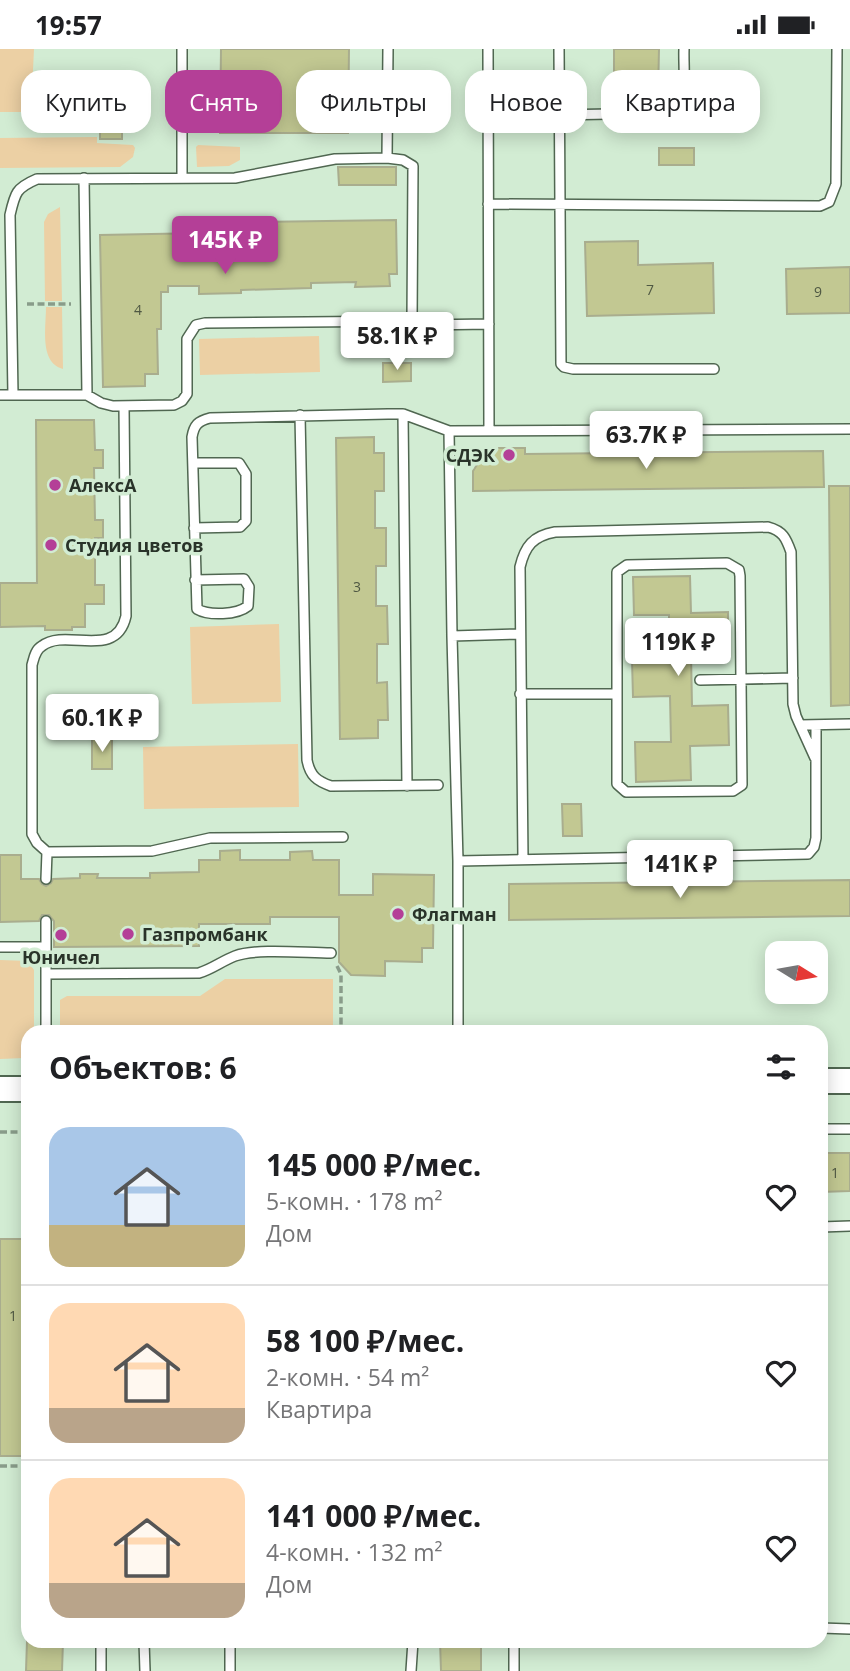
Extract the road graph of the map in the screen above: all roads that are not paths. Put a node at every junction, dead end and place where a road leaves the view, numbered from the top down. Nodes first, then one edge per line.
1 (182, 49) edge
2 (388, 49) edge
3 (488, 49) edge
4 (559, 49) edge
5 (684, 49) edge
6 (837, 49) edge
7 (559, 70) edge
8 (587, 114) edge
9 (558, 133) edge
10 (387, 158) junction
11 (182, 178) junction
12 (84, 179) junction
13 (488, 204) junction
14 (558, 204) junction
15 (412, 321) junction
16 (489, 324) junction
17 (714, 369) dead end
18 (0, 395) edge
19 (13, 395) junction
20 (87, 395) junction
21 (124, 406) junction
22 (403, 414) junction
23 (300, 415) junction
24 (850, 429) edge
25 (489, 430) junction
26 (449, 431) junction
27 (193, 463) junction
28 (194, 528) junction
29 (195, 580) junction
30 (520, 634) junction
31 (452, 636) junction
32 (793, 678) junction
33 (742, 679) junction
34 (700, 680) dead end
35 (520, 694) junction
36 (617, 694) junction
37 (800, 725) junction
38 (817, 725) junction
39 (850, 725) edge
40 (817, 762) junction
41 (438, 785) dead end
42 (407, 786) junction
43 (344, 837) dead end
44 (47, 852) junction
45 (523, 859) junction
46 (458, 861) junction
47 (46, 879) dead end
48 (46, 922) dead end
49 (0, 947) edge
50 (45, 947) junction
51 (331, 953) road end
52 (46, 974) junction
53 (46, 1025) edge
54 (458, 1025) edge
55 (828, 1081) edge
56 (850, 1081) edge
57 (0, 1089) edge
58 (21, 1089) edge
59 (828, 1129) edge
60 (850, 1129) edge
61 (850, 1226) edge
62 (828, 1227) edge
63 (828, 1627) edge
64 (850, 1629) edge
65 (101, 1648) edge
66 (144, 1648) edge
67 (230, 1648) edge
68 (413, 1648) edge
69 (514, 1648) edge
70 (101, 1671) edge
71 (145, 1671) edge
72 (230, 1671) edge
73 (411, 1671) edge
74 (514, 1671) edge

1 - 11 lane
2 - 10 lane
3 - 13 lane
4 - 7 lane
5 - 8 lane
6 - 14 lane
9 - 14 lane
10 - 11 lane
10 - 15 lane
11 - 12 lane
12 - 19 lane
12 - 20 lane
13 - 14 lane
13 - 16 lane
14 - 17 lane
15 - 16 lane
15 - 21 lane
16 - 25 lane
18 - 19 lane
19 - 20 lane
20 - 21 lane
21 - 44 lane
22 - 23 lane
22 - 26 lane
22 - 42 lane
23 - 27 lane
23 - 42 lane
24 - 25 lane
25 - 26 lane
26 - 31 lane
27 - 28 lane
27 - 28 lane
28 - 29 lane
29 - 29 lane
30 - 31 lane
30 - 32 lane
30 - 35 lane
31 - 46 lane
32 - 33 lane
32 - 37 lane
33 - 34 lane
33 - 36 lane
33 - 36 lane
35 - 36 lane
35 - 45 lane
37 - 38 lane
37 - 40 lane
38 - 39 lane
38 - 40 lane
40 - 45 lane
41 - 42 lane
43 - 44 lane
44 - 47 lane
45 - 46 lane
46 - 54 lane
48 - 50 lane
49 - 50 lane
50 - 52 lane
51 - 52 lane
52 - 53 lane
55 - 56 main road
57 - 58 main road
59 - 60 lane
61 - 62 lane
63 - 64 lane
65 - 70 lane
66 - 71 lane
67 - 72 lane
68 - 73 lane
69 - 74 lane

